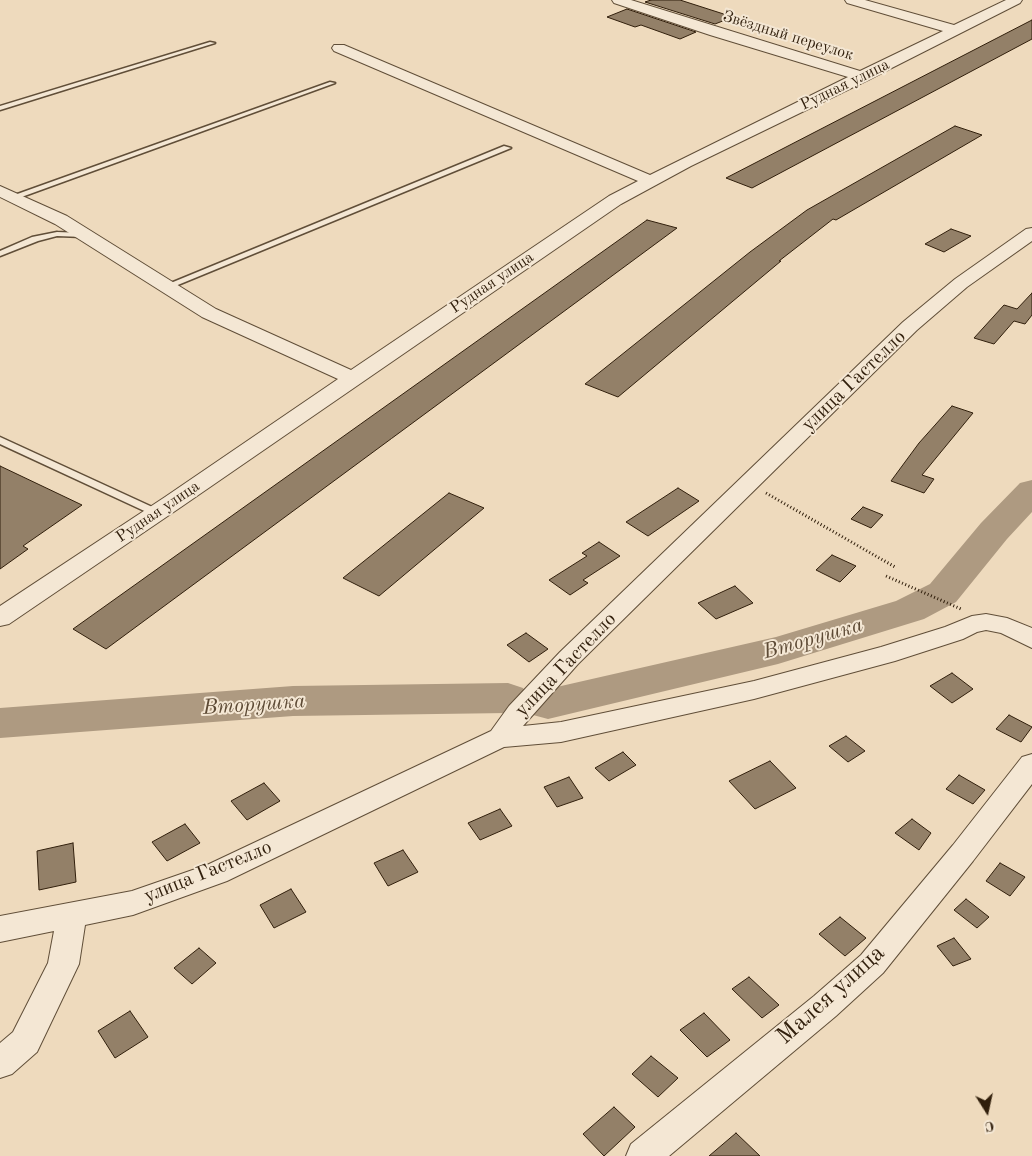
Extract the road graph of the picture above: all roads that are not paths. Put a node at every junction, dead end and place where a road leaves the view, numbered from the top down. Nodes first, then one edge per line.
1 (618, 0) edge
2 (852, 0) edge
3 (1016, 0) edge
4 (956, 30) junction
5 (212, 43) dead end
6 (339, 48) dead end
7 (862, 77) junction
8 (332, 83) dead end
9 (0, 108) edge
10 (507, 148) dead end
11 (651, 181) junction
12 (6, 194) edge
13 (1032, 233) edge
14 (83, 235) junction
15 (0, 254) edge
16 (165, 287) junction
17 (352, 378) junction
18 (0, 440) edge
19 (157, 513) junction
20 (0, 618) edge
21 (1032, 639) edge
22 (500, 738) junction
23 (1032, 764) edge
24 (72, 915) junction
25 (0, 929) edge
26 (0, 1063) edge
27 (643, 1156) edge

1 - 7 street, Звёздный переулок
2 - 4 street
3 - 4 street, Рудная улица
4 - 7 street, Рудная улица
5 - 9 lane
6 - 11 street
7 - 11 street, Рудная улица
8 - 12 lane
10 - 16 lane
11 - 17 street, Рудная улица
12 - 14 street
13 - 22 street, улица Гастелло
14 - 15 lane
14 - 16 street
16 - 17 street
17 - 19 street, Рудная улица
18 - 19 lane
19 - 20 street, Рудная улица
21 - 22 street
22 - 24 street, улица Гастелло
23 - 27 street, Малея улица
24 - 25 street, улица Гастелло
24 - 26 street

